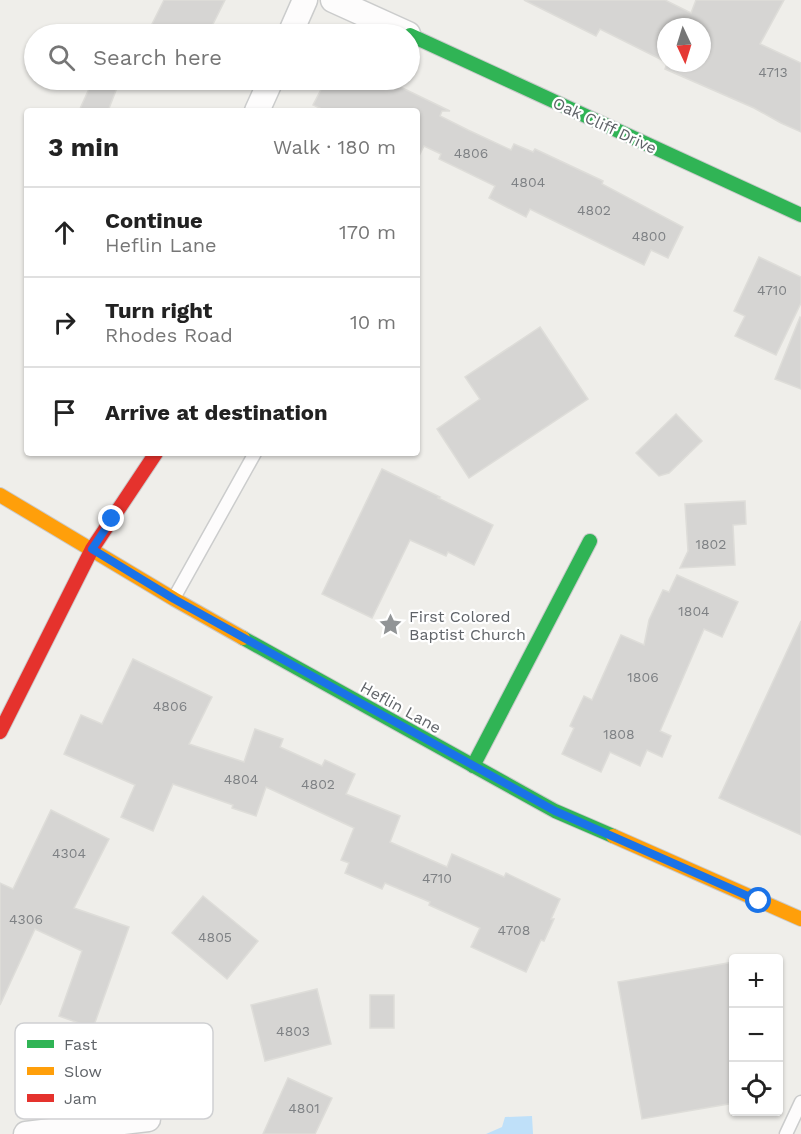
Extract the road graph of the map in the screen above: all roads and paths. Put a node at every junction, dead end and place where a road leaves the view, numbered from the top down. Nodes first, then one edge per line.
1 (305, 0) edge
2 (333, 0) edge
3 (294, 24) edge
4 (385, 24) edge
5 (420, 40) edge
6 (266, 90) edge
7 (258, 108) edge
8 (801, 215) edge
9 (154, 456) edge
10 (253, 456) edge
11 (0, 495) edge
12 (590, 541) dead end
13 (92, 549) junction
14 (174, 599) junction
15 (0, 732) edge
16 (473, 766) junction
17 (801, 920) edge
18 (801, 1102) edge
19 (148, 1119) dead end
20 (26, 1134) edge
21 (786, 1134) edge

1 - 3 street
2 - 4 street, Oak Cliff Drive
5 - 8 street, Oak Cliff Drive
6 - 7 street
9 - 13 street
10 - 14 lane
11 - 13 street, Heflin Lane
12 - 16 street
13 - 14 street, Heflin Lane
13 - 15 street
14 - 16 street, Heflin Lane
16 - 17 street, Heflin Lane
18 - 21 lane
19 - 20 street

